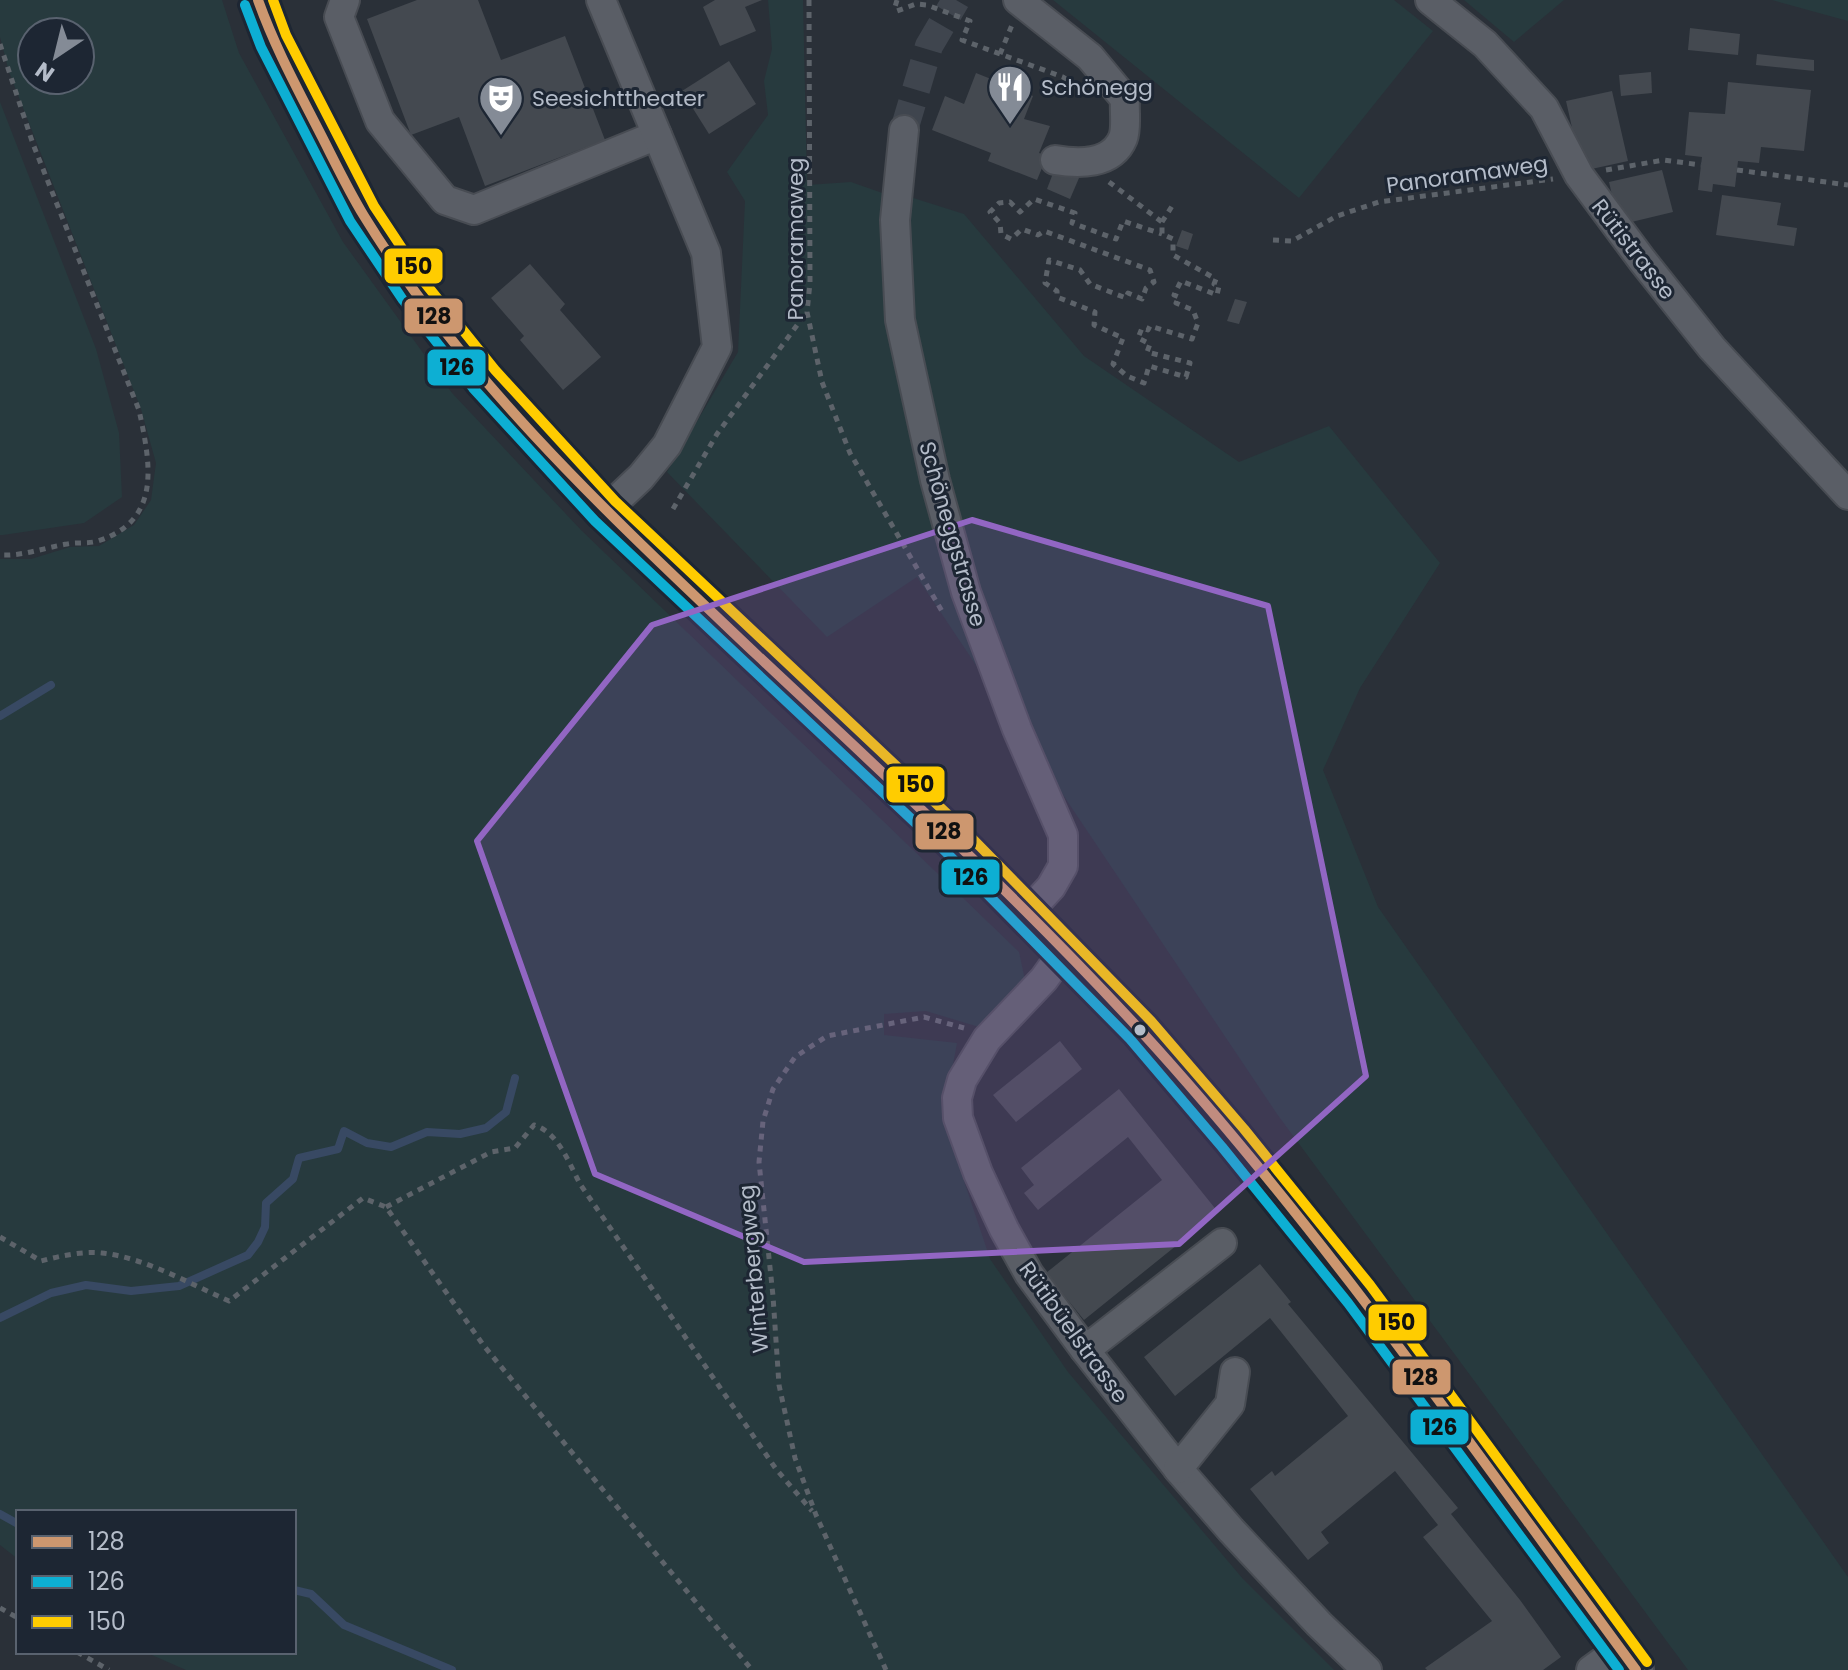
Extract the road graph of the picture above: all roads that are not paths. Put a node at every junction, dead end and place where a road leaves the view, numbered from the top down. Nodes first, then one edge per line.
1 (258, 0) edge
2 (345, 0) edge
3 (601, 0) edge
4 (1430, 0) edge
5 (1017, 8) edge
6 (904, 130) tunnel mouth
7 (657, 135) junction
8 (1055, 160) dead end
9 (1848, 495) edge
10 (605, 511) junction
11 (1027, 913) junction
12 (1064, 951) junction
13 (1222, 1243) dead end
14 (1085, 1350) junction
15 (1235, 1372) dead end
16 (1178, 1469) junction
17 (1628, 1659) edge
18 (1367, 1670) edge
19 (1591, 1670) edge

1 - 10 main road
2 - 7 street
3 - 7 street
4 - 9 street, Rütistrasse
5 - 8 street
6 - 11 street, Schöneggstrasse
7 - 10 street
10 - 11 main road
11 - 12 main road
12 - 14 street, Rütibüelstrasse
12 - 17 main road
13 - 14 street
14 - 16 street, Rütibüelstrasse
15 - 16 street
16 - 18 street, Rütibüelstrasse
17 - 19 street

